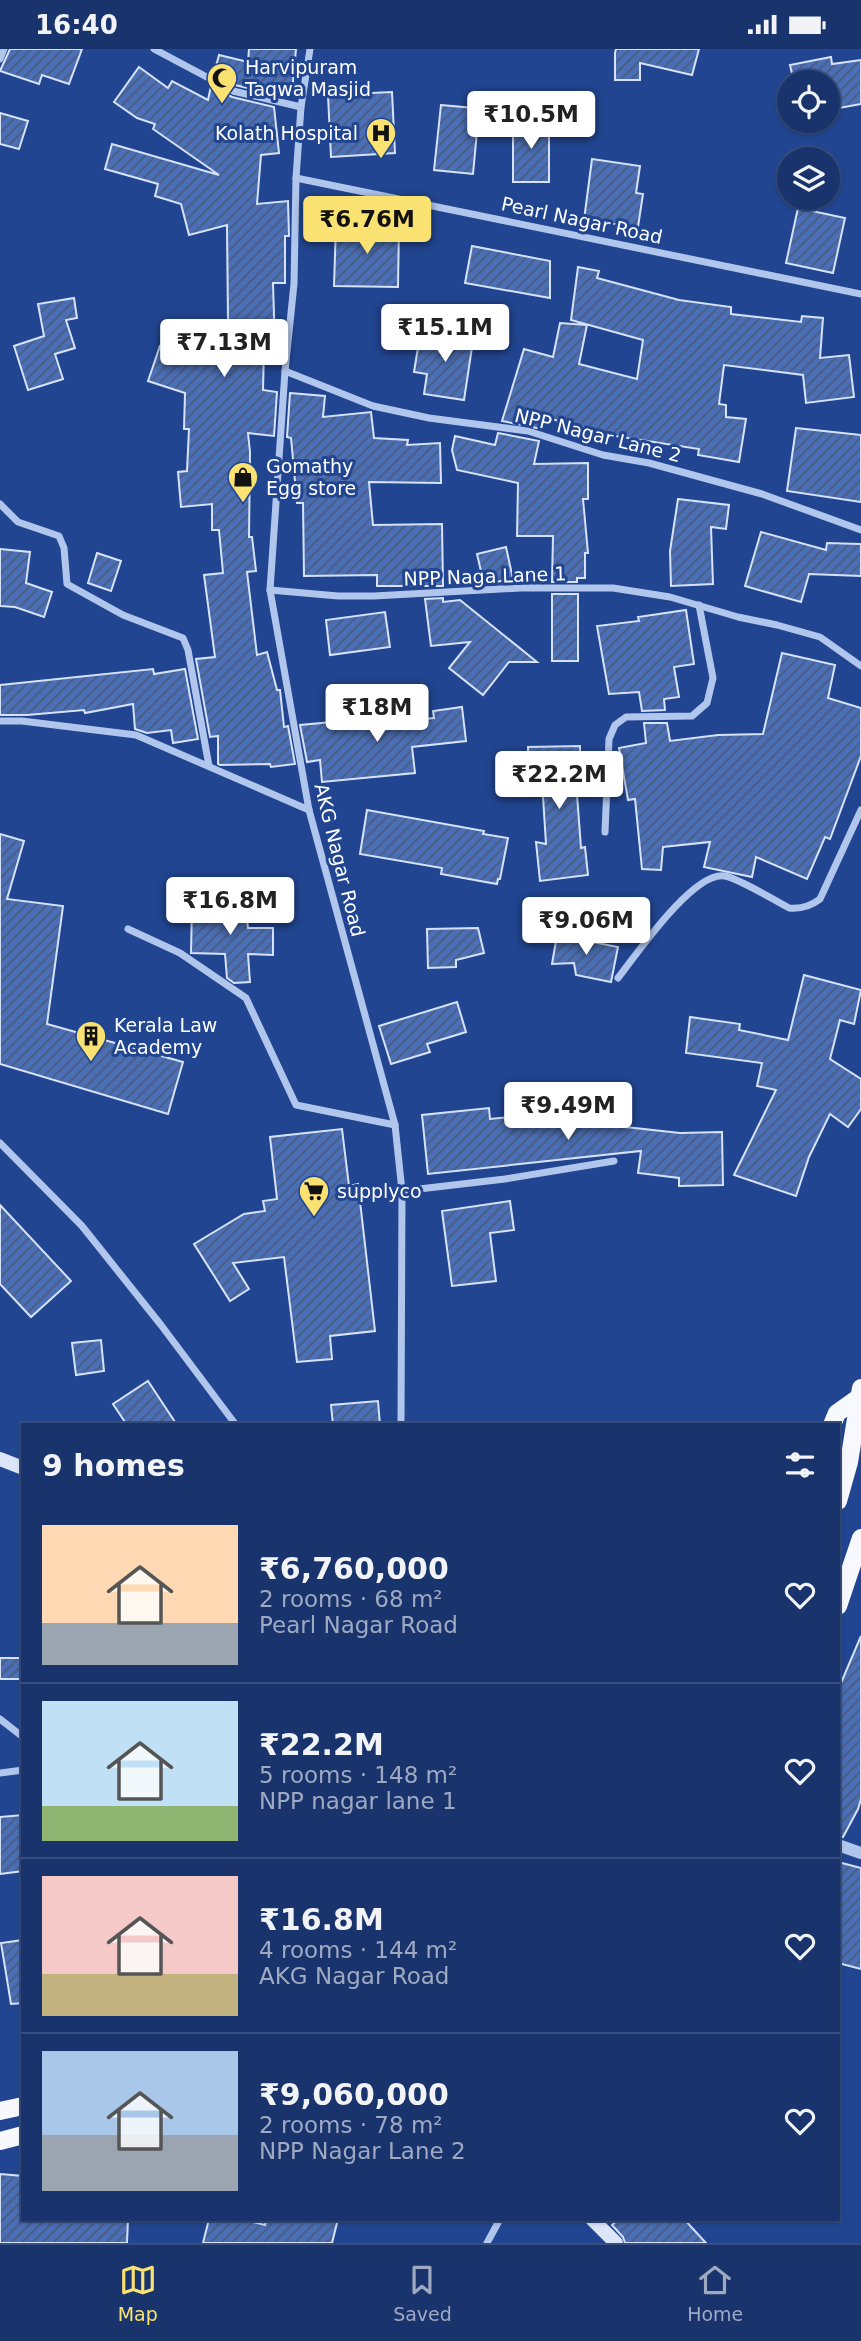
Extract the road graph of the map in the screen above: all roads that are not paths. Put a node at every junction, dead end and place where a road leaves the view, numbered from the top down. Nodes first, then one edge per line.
1 (4, 49) edge
2 (154, 49) edge
3 (310, 49) edge
4 (0, 59) edge
5 (301, 107) junction
6 (296, 178) junction
7 (861, 295) edge
8 (285, 371) junction
9 (0, 504) edge
10 (861, 530) edge
11 (270, 590) junction
12 (699, 605) junction
13 (861, 666) edge
14 (0, 721) edge
15 (209, 766) junction
16 (309, 810) junction
17 (861, 810) edge
18 (605, 832) dead end
19 (128, 929) dead end
20 (618, 978) dead end
21 (395, 1125) junction
22 (0, 1143) edge
23 (614, 1161) dead end
24 (402, 1191) junction
25 (860, 1393) edge
26 (234, 1423) edge
27 (401, 1423) edge
28 (833, 1423) edge
29 (0, 1459) edge
30 (21, 1467) edge
31 (840, 1494) edge
32 (861, 1538) edge
33 (840, 1600) edge
34 (0, 1720) edge
35 (21, 1736) edge
36 (21, 1770) edge
37 (0, 1773) edge
38 (840, 1846) edge
39 (861, 1853) edge
40 (21, 2106) edge
41 (0, 2111) edge
42 (21, 2136) edge
43 (0, 2141) edge
44 (499, 2221) edge
45 (594, 2221) edge
46 (487, 2243) edge
47 (615, 2243) edge

1 - 4 street
2 - 5 street
3 - 5 street, AKG Nagar Road
5 - 6 street, AKG Nagar Road
6 - 7 street, Pearl Nagar Road
6 - 8 street, AKG Nagar Road
8 - 10 street, NPP Nagar Lane 2
8 - 11 street, AKG Nagar Road
9 - 15 street
11 - 12 street, NPP Naga Lane 1
11 - 16 street, AKG Nagar Road
12 - 13 street, NPP Naga Lane 1
12 - 18 street
14 - 15 street
15 - 16 street
16 - 21 street, AKG Nagar Road
17 - 20 street
19 - 21 street
21 - 24 street, AKG Nagar Road
22 - 26 street
23 - 24 street
24 - 27 street, AKG Nagar Road
25 - 28 main road
25 - 31 main road
29 - 30 main road
32 - 33 main road
34 - 35 street
36 - 37 street
38 - 39 street
40 - 41 main road
42 - 43 main road
44 - 46 street
45 - 47 main road

